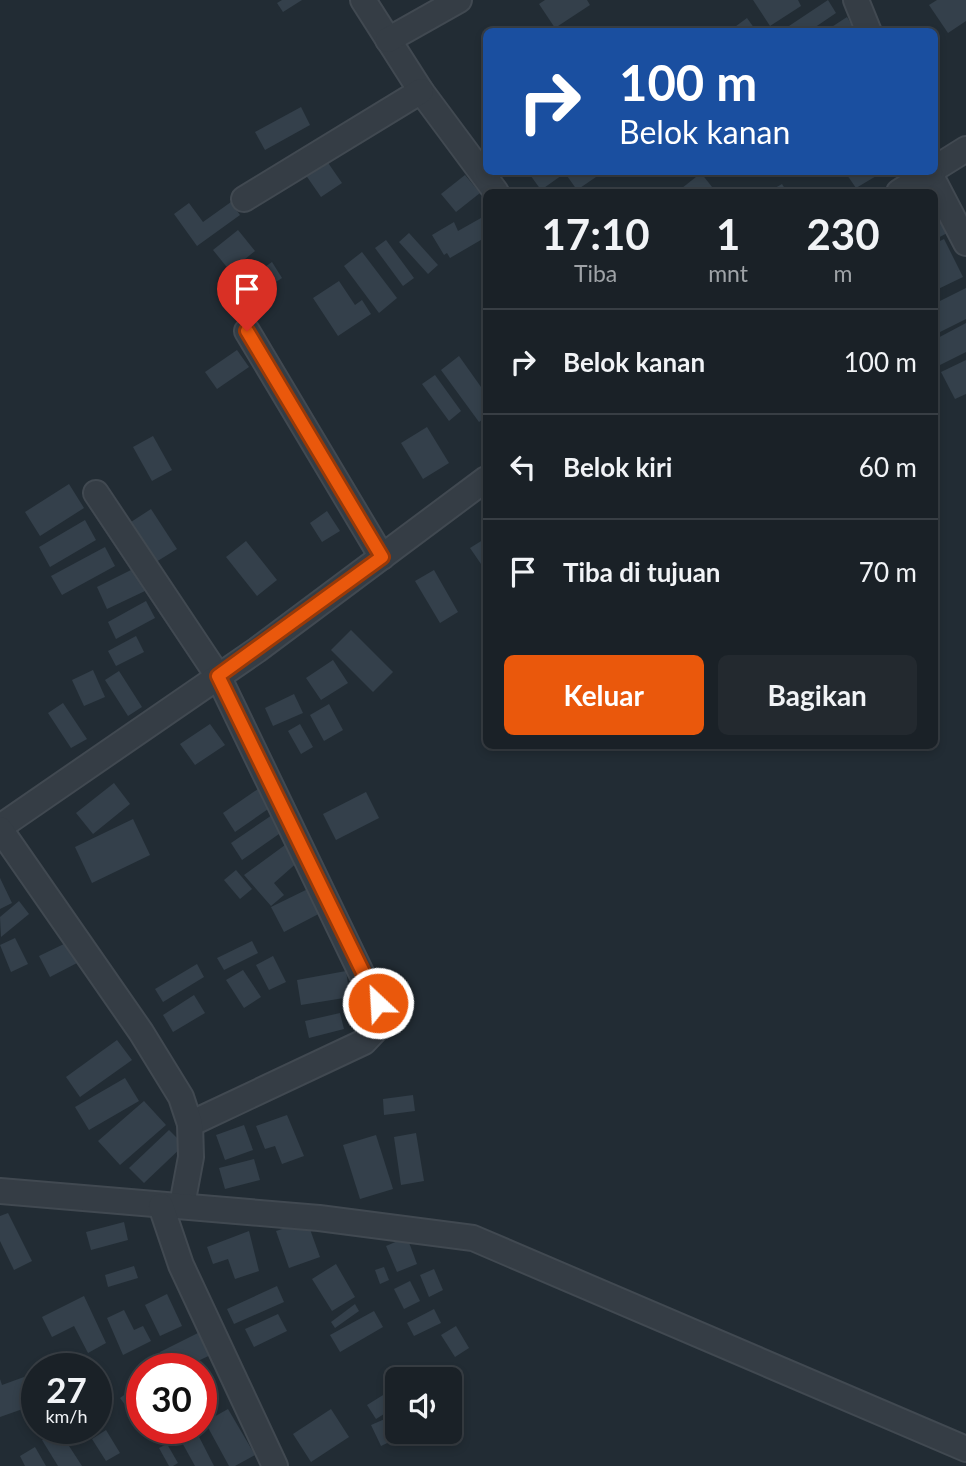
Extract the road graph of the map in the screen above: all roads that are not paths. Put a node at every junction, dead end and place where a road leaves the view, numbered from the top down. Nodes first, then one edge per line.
1 (363, 0) edge
2 (459, 0) edge
3 (856, 0) edge
4 (867, 28) edge
5 (388, 40) junction
6 (421, 91) junction
7 (966, 149) edge
8 (938, 167) edge
9 (483, 174) edge
10 (925, 175) edge
11 (933, 175) edge
12 (904, 189) edge
13 (244, 199) dead end
14 (966, 243) edge
15 (247, 331) dead end
16 (483, 481) edge
17 (96, 493) dead end
18 (382, 557) junction
19 (218, 676) junction
20 (0, 828) edge
21 (190, 1124) junction
22 (0, 1191) edge
23 (172, 1205) junction
24 (966, 1449) edge
25 (275, 1466) edge

1 - 5 street
2 - 5 street
3 - 4 street
5 - 6 street
6 - 9 street
6 - 13 street
7 - 8 street
10 - 12 street
11 - 14 street
15 - 18 street
16 - 18 street
17 - 19 street
18 - 19 street
19 - 20 street
19 - 21 street
20 - 21 street
21 - 23 street
22 - 23 street
23 - 24 street
23 - 25 street

